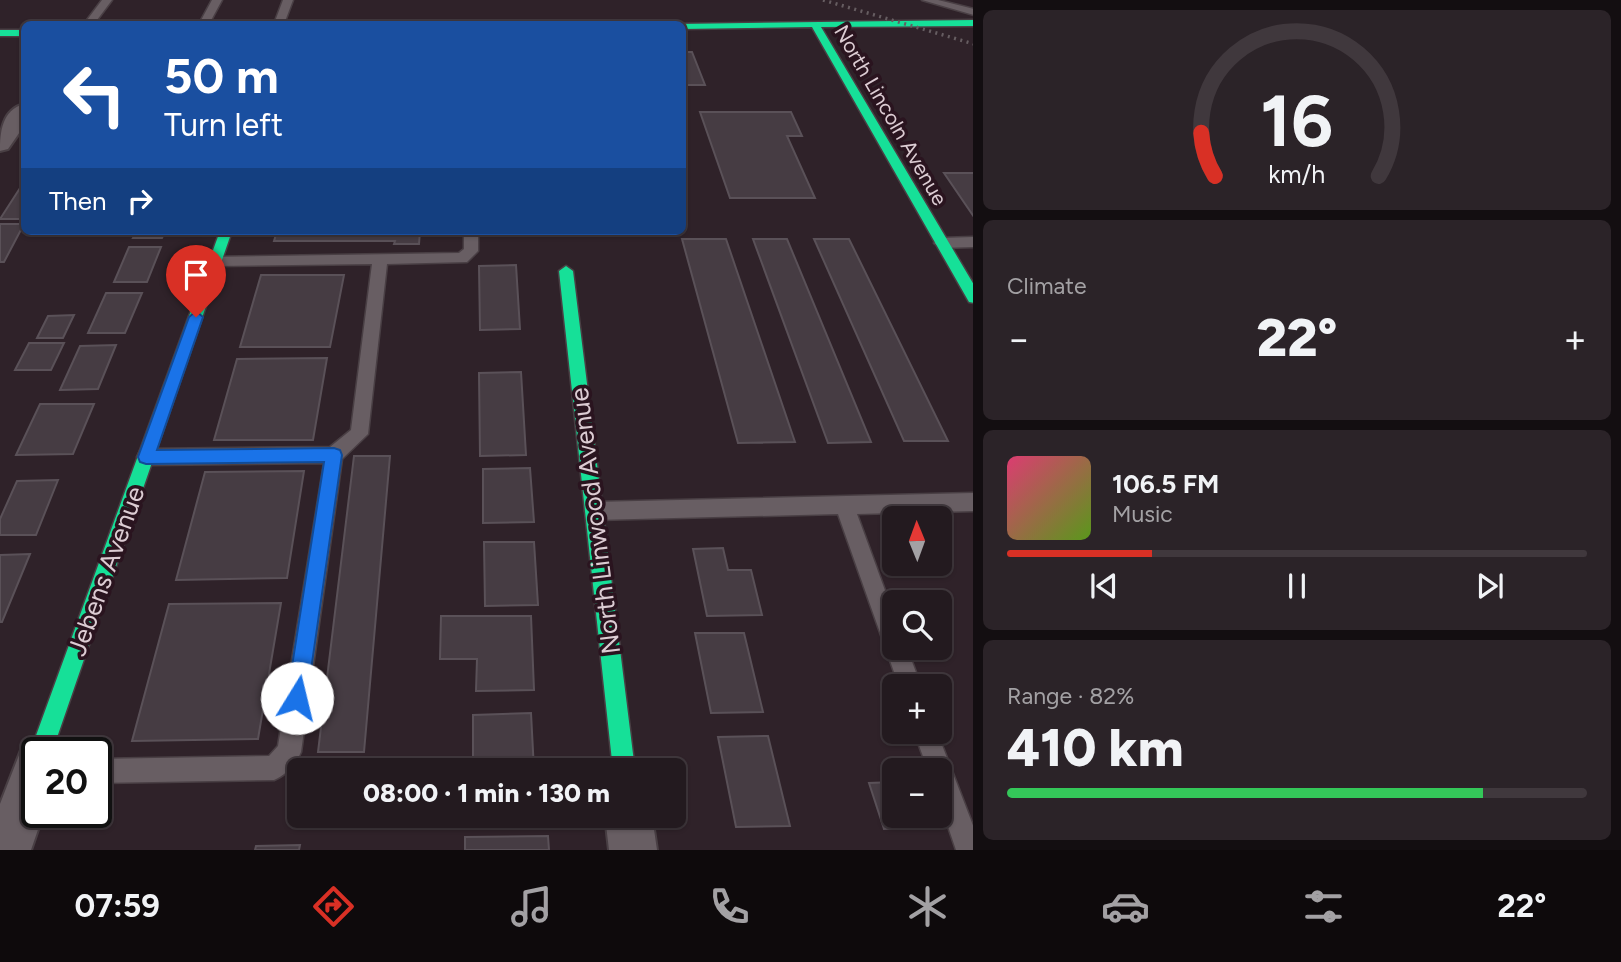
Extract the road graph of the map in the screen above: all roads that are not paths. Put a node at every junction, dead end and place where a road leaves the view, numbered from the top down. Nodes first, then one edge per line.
1 (107, 0) edge
2 (217, 0) edge
3 (288, 0) edge
4 (927, 0) edge
5 (973, 12) edge
6 (91, 21) edge
7 (206, 21) edge
8 (280, 21) edge
9 (973, 23) edge
10 (814, 25) junction
11 (686, 26) edge
12 (0, 33) edge
13 (21, 33) edge
14 (21, 115) edge
15 (0, 144) edge
16 (225, 235) edge
17 (471, 235) edge
18 (973, 242) edge
19 (941, 243) junction
20 (380, 259) junction
21 (215, 261) junction
22 (566, 271) dead end
23 (973, 296) edge
24 (334, 455) junction
25 (146, 457) junction
26 (973, 502) edge
27 (844, 505) junction
28 (594, 511) junction
29 (882, 609) edge
30 (47, 737) edge
31 (930, 744) edge
32 (623, 758) edge
33 (112, 771) edge
34 (21, 810) edge
35 (630, 828) edge
36 (7, 850) edge
37 (633, 850) edge
38 (969, 850) edge

1 - 6 lane
2 - 7 lane
3 - 8 lane
4 - 5 lane
9 - 10 street
10 - 11 street
10 - 19 street, North Lincoln Avenue
12 - 13 street
14 - 15 street
16 - 21 street, Jebens Avenue
17 - 20 lane
18 - 19 lane
19 - 23 street, North Lincoln Avenue
20 - 21 lane
20 - 24 lane
21 - 25 street, Jebens Avenue
22 - 28 street, North Linwood Avenue
24 - 25 lane
24 - 33 lane
25 - 30 street, Jebens Avenue
26 - 27 lane
27 - 28 lane
27 - 29 lane
28 - 32 street, North Linwood Avenue
31 - 38 lane
34 - 36 street, Jebens Avenue
35 - 37 street

